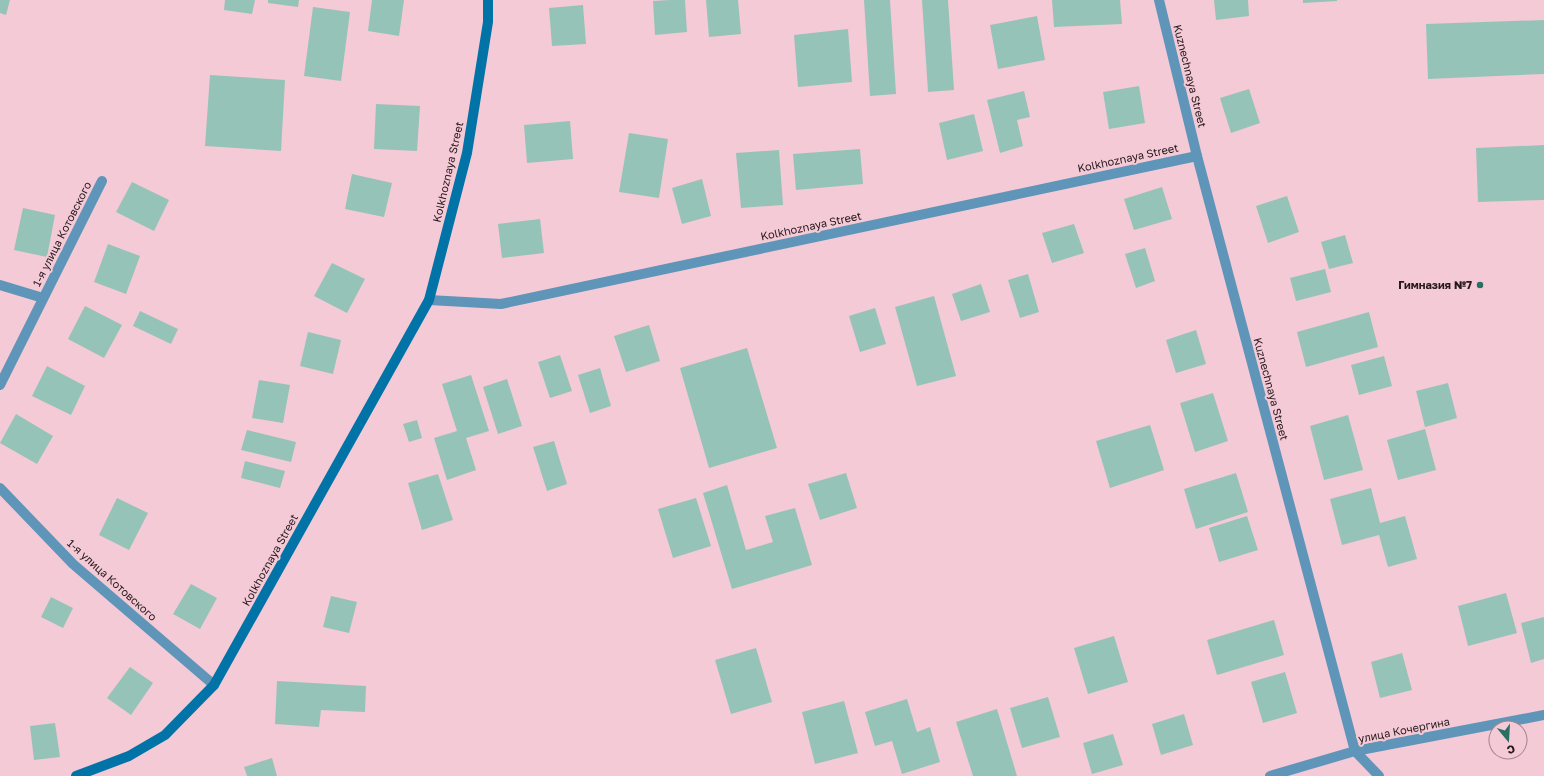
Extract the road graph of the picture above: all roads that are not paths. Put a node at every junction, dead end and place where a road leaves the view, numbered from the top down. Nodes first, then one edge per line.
1 (488, 0) edge
2 (1159, 0) edge
3 (1197, 156) junction
4 (102, 181) dead end
5 (0, 285) edge
6 (43, 298) junction
7 (429, 300) junction
8 (0, 385) edge
9 (0, 488) edge
10 (214, 685) junction
11 (1544, 715) edge
12 (1355, 751) junction
13 (76, 776) edge
14 (1270, 776) edge
15 (1379, 776) edge

1 - 7 main road, Kolkhoznaya Street
2 - 3 street, Kuznechnaya Street
3 - 7 street, Kolkhoznaya Street
3 - 12 street, Kuznechnaya Street
4 - 6 street, 1-я улица Котовского
5 - 6 street, 1-я улица Котовского
6 - 8 street, 1-я улица Котовского
7 - 10 main road, Kolkhoznaya Street
9 - 10 street, 1-я улица Котовского
10 - 13 main road, Kolkhoznaya Street
11 - 12 street, улица Кочергина
12 - 14 street, улица Кочергина
12 - 15 street, Kuznechnaya Street

